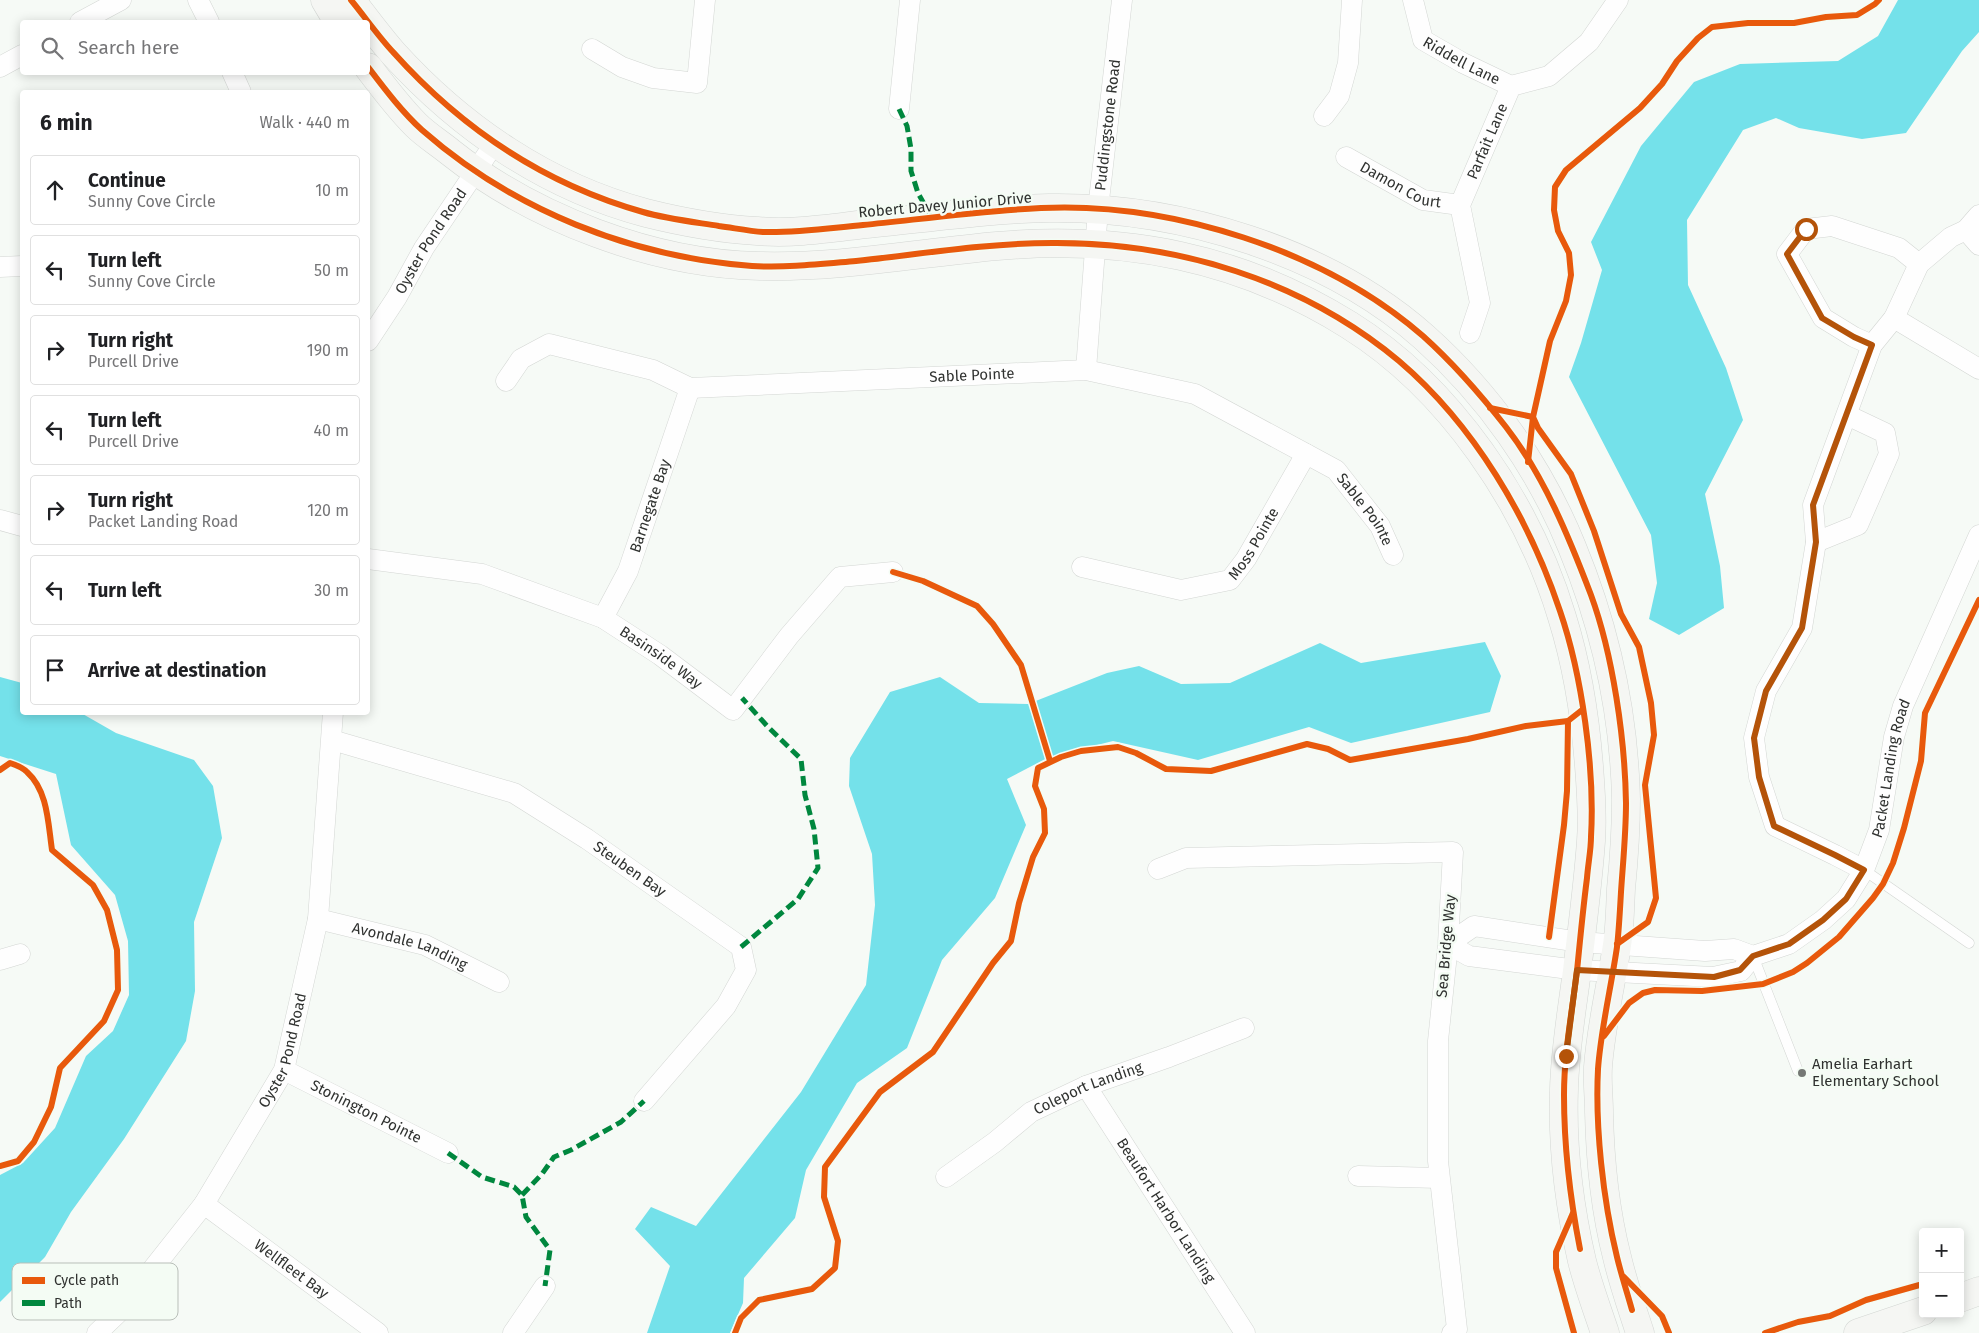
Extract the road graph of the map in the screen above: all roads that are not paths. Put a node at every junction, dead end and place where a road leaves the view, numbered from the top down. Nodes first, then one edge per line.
1 (121, 0) edge
2 (198, 0) edge
3 (325, 0) edge
4 (351, 0) edge
5 (705, 0) edge
6 (910, 0) edge
7 (1122, 0) edge
8 (1352, 0) edge
9 (1413, 0) edge
10 (1618, 0) edge
11 (84, 20) edge
12 (208, 20) edge
13 (337, 20) edge
14 (367, 20) edge
15 (370, 24) edge
16 (592, 49) dead end
17 (20, 56) edge
18 (0, 67) edge
19 (370, 69) edge
20 (233, 75) edge
21 (1511, 86) junction
22 (240, 90) edge
23 (899, 109) dead end
24 (1324, 116) dead end
25 (494, 144) junction
26 (1346, 157) dead end
27 (476, 173) junction
28 (1460, 205) junction
29 (1098, 209) junction
30 (1975, 230) edge
31 (1096, 243) junction
32 (1919, 264) junction
33 (0, 266) edge
34 (20, 266) edge
35 (1894, 318) junction
36 (1470, 333) dead end
37 (370, 338) edge
38 (1872, 345) junction
39 (1979, 368) edge
40 (1086, 370) junction
41 (506, 380) dead end
42 (690, 388) junction
43 (1847, 415) junction
44 (1306, 454) junction
45 (0, 520) edge
46 (20, 525) edge
47 (1979, 535) edge
48 (1816, 542) junction
49 (1392, 555) dead end
50 (370, 559) edge
51 (1082, 567) dead end
52 (893, 572) dead end
53 (603, 618) junction
54 (334, 715) edge
55 (332, 740) junction
56 (1158, 869) dead end
57 (1864, 870) junction
58 (318, 919) junction
59 (1580, 942) junction
60 (1969, 942) dead end
61 (1448, 944) junction
62 (1617, 944) junction
63 (20, 954) dead end
64 (1753, 956) junction
65 (0, 960) edge
66 (1577, 970) junction
67 (1612, 973) junction
68 (499, 982) dead end
69 (1244, 1028) dead end
70 (284, 1070) junction
71 (1798, 1071) dead end
72 (1086, 1086) junction
73 (644, 1101) dead end
74 (448, 1153) dead end
75 (1358, 1176) dead end
76 (946, 1177) dead end
77 (1439, 1178) junction
78 (204, 1204) junction
79 (157, 1263) edge
80 (545, 1286) dead end
81 (1979, 1291) edge
82 (1964, 1297) edge
83 (1919, 1312) edge
84 (111, 1320) edge
85 (97, 1333) edge
86 (378, 1333) edge
87 (514, 1333) edge
88 (1246, 1333) edge
89 (1452, 1333) edge
90 (1605, 1333) edge
91 (1640, 1333) edge
92 (1858, 1333) edge

1 - 11 street
2 - 12 street
3 - 13 main road
4 - 14 main road, Robert Davey Junior Drive
5 - 16 street
6 - 23 street
7 - 29 street, Puddingstone Road
8 - 24 street
9 - 21 street, Riddell Lane
10 - 21 street, Parfait Lane
15 - 25 main road, Robert Davey Junior Drive
17 - 18 street
19 - 27 main road
20 - 22 street
21 - 28 street, Parfait Lane
25 - 27 street, Oyster Pond Road
25 - 29 main road, Robert Davey Junior Drive
26 - 28 street, Damon Court
27 - 31 main road
27 - 37 street, Oyster Pond Road
28 - 36 street
29 - 31 street, Puddingstone Road
29 - 62 main road, Robert Davey Junior Drive
30 - 32 street
31 - 40 street, Puddingstone Road
31 - 59 main road
32 - 35 street
32 - 38 street
33 - 34 street
35 - 38 street
35 - 39 street
38 - 43 street
40 - 42 street, Sable Pointe
40 - 44 street, Sable Pointe
41 - 42 street, Sable Pointe
42 - 53 street, Barnegate Bay
43 - 48 street
43 - 48 street
44 - 49 street, Sable Pointe
44 - 51 street, Moss Pointe
45 - 46 street
47 - 57 street, Packet Landing Road
48 - 57 street
50 - 53 street, Basinside Way
52 - 53 street, Basinside Way
54 - 55 street, Oyster Pond Road
55 - 58 street, Oyster Pond Road
55 - 73 street, Steuben Bay
56 - 61 street, Sea Bridge Way
57 - 60 lane
57 - 64 street, Packet Landing Road
58 - 68 street, Avondale Landing
58 - 70 street, Oyster Pond Road
59 - 61 street
59 - 62 street
59 - 66 main road
61 - 66 street, Packet Landing Road
61 - 77 street, Sea Bridge Way
62 - 64 street
62 - 67 main road, Robert Davey Junior Drive
63 - 65 street
64 - 67 street, Packet Landing Road
64 - 71 lane
66 - 67 street, Packet Landing Road
66 - 90 main road
67 - 91 main road, Robert Davey Junior Drive
69 - 72 street, Coleport Landing
70 - 74 street, Stonington Pointe
70 - 78 street, Oyster Pond Road
72 - 76 street, Coleport Landing
72 - 88 street, Beaufort Harbor Landing
75 - 77 street
77 - 89 street, Sea Bridge Way
78 - 79 street, Oyster Pond Road
78 - 86 street, Wellfleet Bay
80 - 87 street
81 - 82 main road
83 - 92 main road
84 - 85 street, Oyster Pond Road

